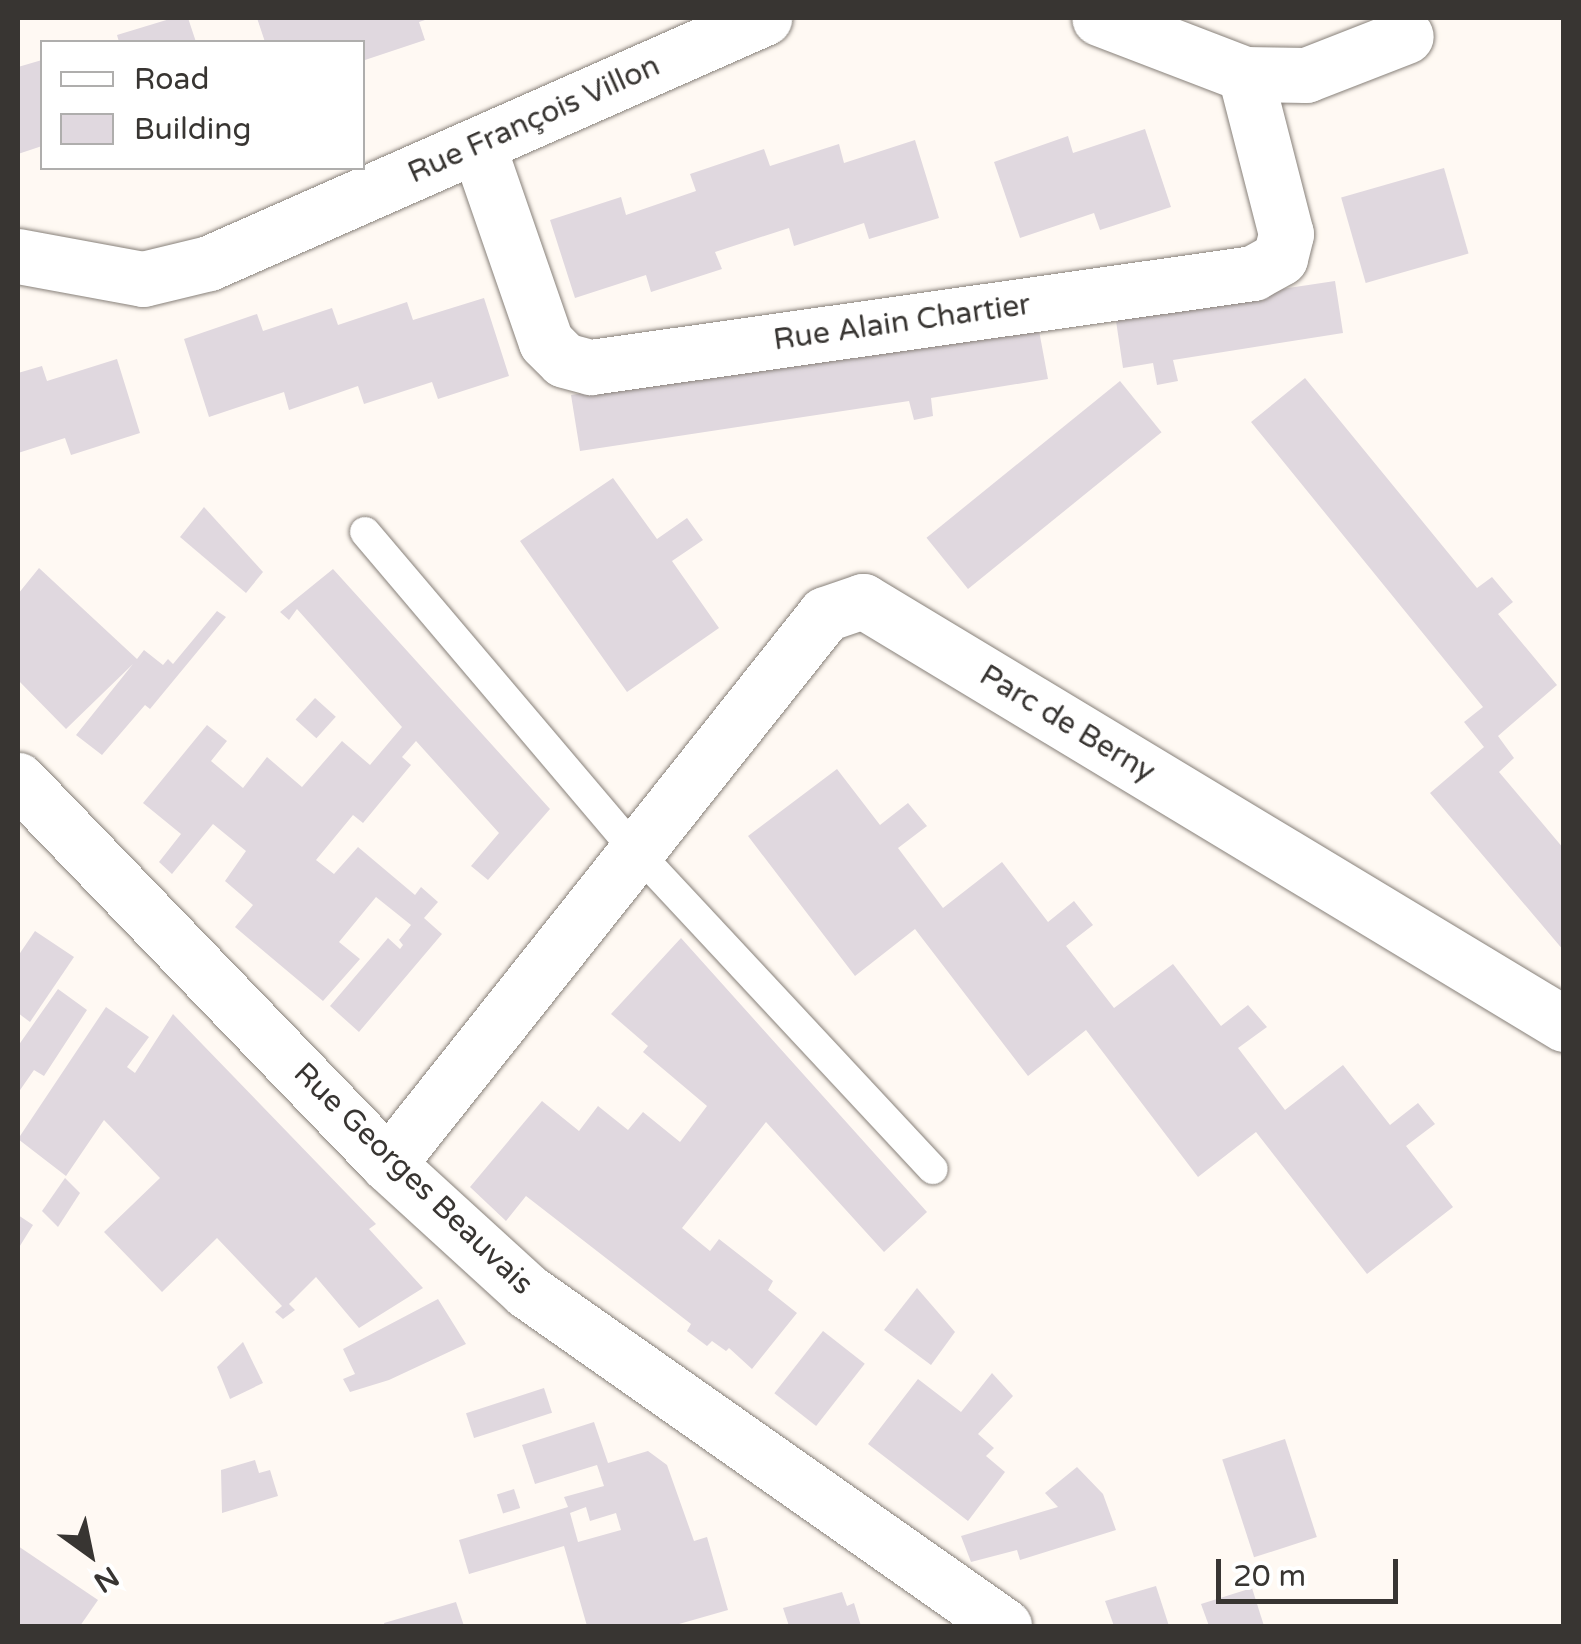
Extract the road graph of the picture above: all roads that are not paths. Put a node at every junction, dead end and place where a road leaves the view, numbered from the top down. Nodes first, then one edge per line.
1 (764, 18) edge
2 (1099, 18) edge
3 (1406, 36) dead end
4 (1245, 74) junction
5 (478, 146) junction
6 (18, 256) edge
7 (365, 532) dead end
8 (18, 780) edge
9 (636, 850) junction
10 (1564, 1024) edge
11 (388, 1164) junction
12 (934, 1169) dead end
13 (1004, 1626) edge

1 - 5 street, Rue François Villon
2 - 4 street
3 - 4 street
4 - 5 street, Rue Alain Chartier
5 - 6 street, Rue François Villon
7 - 9 lane
8 - 11 street, Rue Georges Beauvais
9 - 10 street, Parc de Berny
9 - 11 street, Parc de Berny
9 - 12 lane
11 - 13 street, Rue Georges Beauvais

